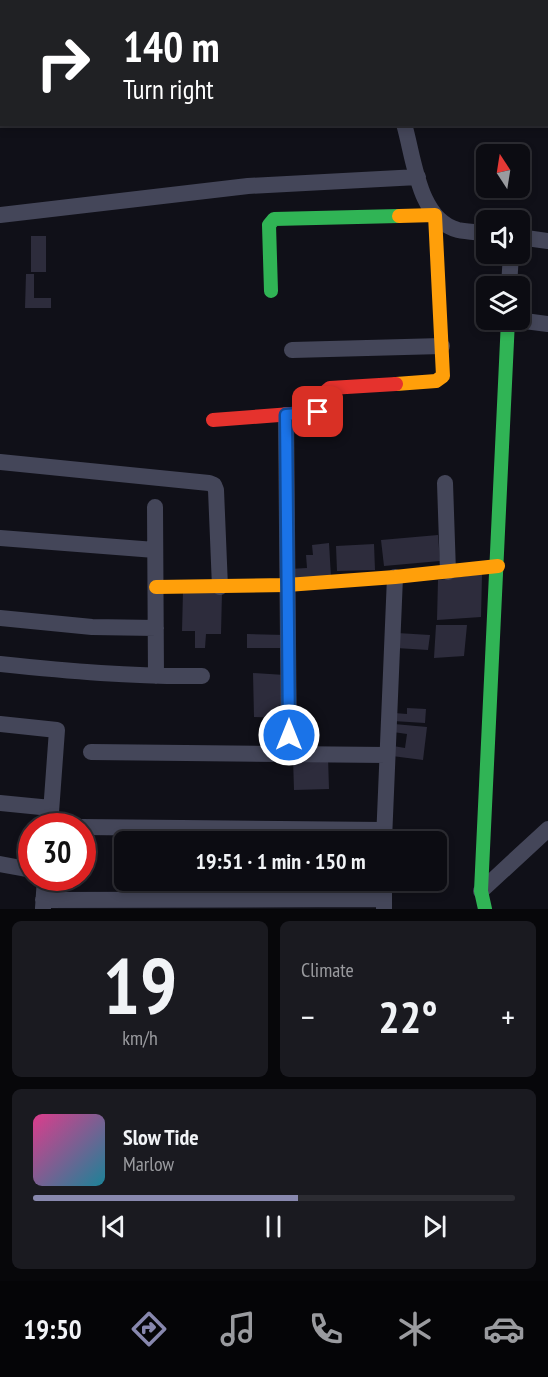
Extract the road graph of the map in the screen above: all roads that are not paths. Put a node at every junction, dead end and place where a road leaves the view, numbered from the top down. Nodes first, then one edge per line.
1 (406, 126) edge
2 (418, 177) junction
3 (0, 215) edge
4 (435, 215) junction
5 (476, 232) edge
6 (530, 239) edge
7 (548, 241) edge
8 (271, 291) dead end
9 (530, 322) edge
10 (548, 324) edge
11 (508, 330) edge
12 (442, 346) junction
13 (292, 350) dead end
14 (286, 415) junction
15 (213, 420) dead end
16 (0, 462) edge
17 (445, 483) dead end
18 (155, 507) dead end
19 (0, 538) edge
20 (155, 550) junction
21 (498, 566) junction
22 (448, 572) junction
23 (395, 578) junction
24 (287, 585) junction
25 (156, 587) junction
26 (220, 587) junction
27 (0, 618) edge
28 (156, 628) junction
29 (0, 664) edge
30 (156, 676) junction
31 (202, 676) dead end
32 (0, 724) edge
33 (91, 752) dead end
34 (289, 755) junction
35 (387, 755) junction
36 (0, 803) edge
37 (51, 808) junction
38 (51, 813) edge
39 (96, 827) edge
40 (548, 829) edge
41 (216, 831) edge
42 (384, 831) edge
43 (0, 864) edge
44 (18, 867) edge
45 (481, 891) junction
46 (43, 904) edge
47 (384, 904) edge
48 (485, 909) edge

1 - 2 street
2 - 3 street
2 - 4 street
4 - 5 street
4 - 8 street
4 - 12 street
6 - 7 street
9 - 10 street
11 - 21 street
12 - 13 street
12 - 14 street
14 - 15 street
14 - 24 street
16 - 26 street
17 - 22 street
18 - 20 street
19 - 20 street
20 - 25 street
21 - 22 street
21 - 45 street
22 - 23 street
23 - 24 street
23 - 35 street
24 - 26 street
24 - 34 street
25 - 26 street
25 - 28 street
27 - 28 street
28 - 30 street
29 - 30 street
30 - 31 street
32 - 37 street
33 - 34 street
34 - 35 street
35 - 42 street
36 - 37 street
37 - 38 street
39 - 41 street
40 - 45 street
43 - 44 street
45 - 48 street
46 - 47 street

